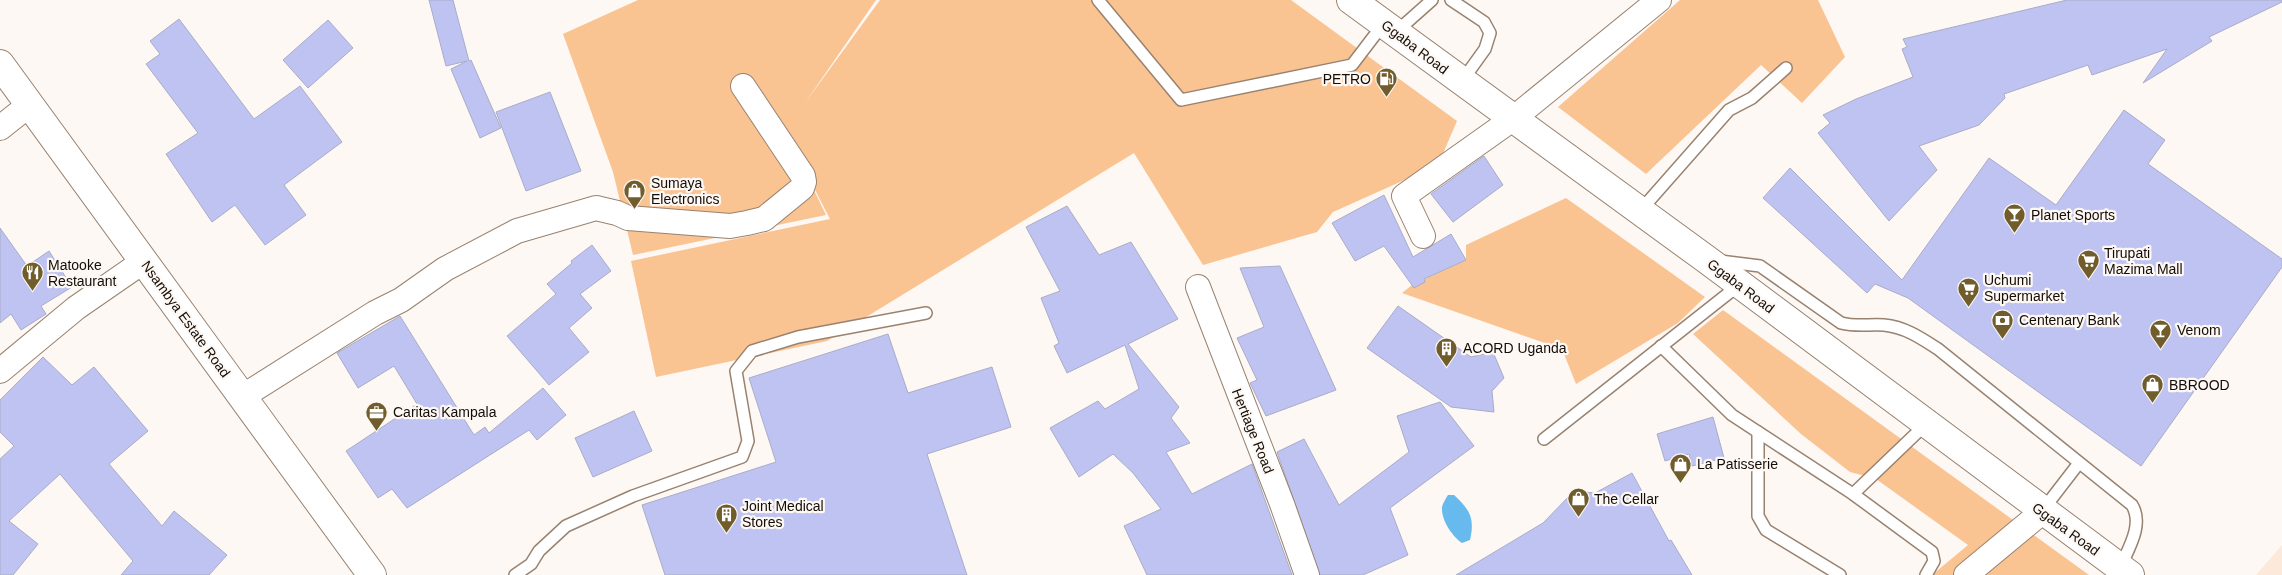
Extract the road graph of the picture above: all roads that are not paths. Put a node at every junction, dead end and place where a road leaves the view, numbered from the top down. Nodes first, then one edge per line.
1 (1098, 0) edge
2 (1351, 0) edge
3 (1432, 0) edge
4 (1451, 0) edge
5 (1659, 0) edge
6 (1390, 28) junction
7 (0, 64) edge
8 (1786, 68) dead end
9 (1462, 81) junction
10 (743, 86) dead end
11 (29, 105) junction
12 (1514, 118) junction
13 (0, 128) edge
14 (1640, 211) junction
15 (1423, 236) dead end
16 (1706, 260) junction
17 (144, 261) junction
18 (1739, 285) junction
19 (1198, 287) dead end
20 (926, 314) dead end
21 (1662, 346) junction
22 (0, 372) edge
23 (242, 397) junction
24 (1925, 425) junction
25 (1758, 432) junction
26 (1544, 439) dead end
27 (2079, 463) junction
28 (1853, 494) junction
29 (2042, 512) junction
30 (2125, 572) edge
31 (372, 575) edge
32 (515, 575) edge
33 (1307, 575) edge
34 (1840, 575) edge
35 (1926, 575) edge
36 (1966, 575) edge

1 - 6 lane
2 - 6 main road, Ggaba Road
3 - 6 lane
4 - 9 lane
5 - 12 street
6 - 9 main road, Ggaba Road
7 - 11 main road, Nsambya Estate Road
8 - 14 lane
9 - 12 main road, Ggaba Road
10 - 23 street
11 - 13 street
11 - 17 main road, Nsambya Estate Road
12 - 14 main road, Ggaba Road
12 - 15 street
14 - 16 main road, Ggaba Road
16 - 18 main road, Ggaba Road
16 - 27 lane
17 - 22 street
17 - 23 main road, Nsambya Estate Road
18 - 21 lane
18 - 24 main road, Ggaba Road
19 - 33 street, Hertiage Road
20 - 32 lane
21 - 25 lane
21 - 26 lane
23 - 31 main road, Nsambya Estate Road
24 - 28 lane
24 - 29 main road, Ggaba Road
25 - 28 lane
25 - 34 lane
27 - 29 lane
27 - 30 lane
28 - 35 lane
29 - 30 main road, Ggaba Road
29 - 36 street

